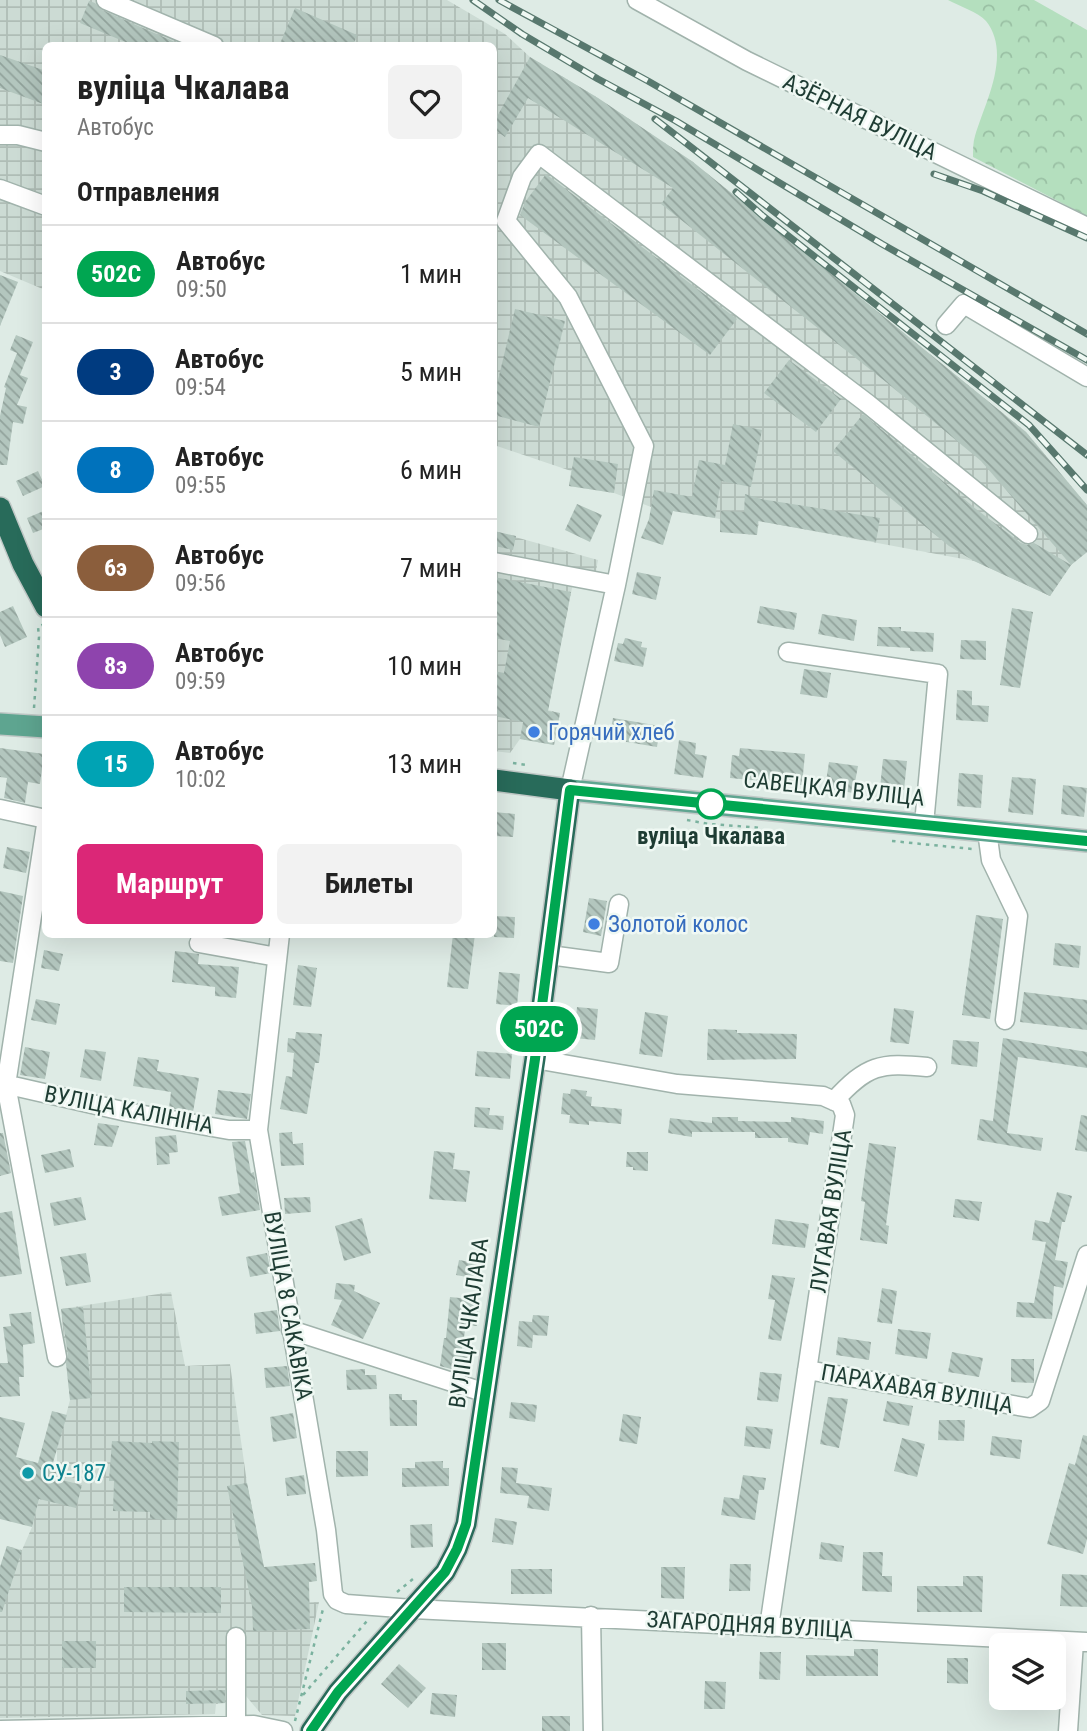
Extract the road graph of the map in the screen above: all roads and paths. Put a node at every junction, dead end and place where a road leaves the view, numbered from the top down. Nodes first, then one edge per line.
1 (106, 0) edge
2 (637, 0) edge
3 (664, 6) edge
4 (205, 42) edge
5 (0, 135) edge
6 (42, 141) edge
7 (0, 189) edge
8 (42, 205) edge
9 (1087, 227) edge
10 (946, 325) dead end
11 (1087, 377) edge
12 (0, 508) edge
13 (1028, 534) dead end
14 (497, 563) edge
15 (617, 585) junction
16 (42, 600) edge
17 (42, 625) edge
18 (788, 652) dead end
19 (0, 724) edge
20 (39, 726) edge
21 (497, 780) edge
22 (570, 790) junction
23 (0, 809) edge
24 (42, 818) edge
25 (923, 824) junction
26 (987, 831) junction
27 (1087, 841) edge
28 (42, 849) edge
29 (619, 904) dead end
30 (279, 938) edge
31 (199, 943) dead end
32 (549, 954) junction
33 (277, 957) junction
34 (1005, 1020) dead end
35 (535, 1059) junction
36 (927, 1067) dead end
37 (3, 1084) edge
38 (834, 1101) junction
39 (258, 1130) junction
40 (1087, 1255) edge
41 (291, 1331) junction
42 (57, 1357) dead end
43 (807, 1370) junction
44 (486, 1394) junction
45 (423, 1571) dead end
46 (333, 1594) junction
47 (380, 1606) junction
48 (413, 1609) junction
49 (591, 1616) junction
50 (769, 1626) junction
51 (236, 1637) dead end
52 (1081, 1642) edge
53 (303, 1695) junction
54 (247, 1727) edge
55 (0, 1730) edge
56 (283, 1731) edge
57 (291, 1731) edge
58 (311, 1731) edge
59 (593, 1731) edge
60 (1068, 1731) edge

1 - 4 street
2 - 3 street, АЗЁРНАЯ ВУЛІЦА
3 - 9 street, АЗЁРНАЯ ВУЛІЦА
5 - 6 street
7 - 8 street
10 - 11 street
12 - 16 highway
13 - 15 street, ВУЛІЦА ЧКАЛАВА
14 - 15 street
15 - 22 street, ВУЛІЦА ЧКАЛАВА
17 - 20 path
18 - 25 street
19 - 20 main road
21 - 22 highway, САВЕЦКАЯ ВУЛІЦА
22 - 25 main road, САВЕЦКАЯ ВУЛІЦА
22 - 32 highway, ВУЛІЦА ЧКАЛАВА
23 - 24 street
25 - 26 main road, САВЕЦКАЯ ВУЛІЦА
26 - 27 main road, САВЕЦКАЯ ВУЛІЦА
26 - 34 street
28 - 37 street
29 - 32 street
30 - 33 street, ВУЛІЦА 8 САКАВІКА
31 - 33 street
32 - 35 highway, ВУЛІЦА ЧКАЛАВА
33 - 39 street, ВУЛІЦА 8 САКАВІКА
35 - 38 street, ЛУГАВАЯ ВУЛІЦА
35 - 44 highway, ВУЛІЦА ЧКАЛАВА
36 - 38 street
37 - 39 street, ВУЛІЦА КАЛІНІНА
37 - 42 street
38 - 43 street, ЛУГАВАЯ ВУЛІЦА
39 - 41 street, ВУЛІЦА 8 САКАВІКА
40 - 43 street, ПАРАХАВАЯ ВУЛІЦА
41 - 44 street
41 - 46 street, ВУЛІЦА 8 САКАВІКА
43 - 50 street, ЛУГАВАЯ ВУЛІЦА
44 - 48 highway, ВУЛІЦА ЧКАЛАВА
45 - 47 path
46 - 47 street
46 - 53 path
47 - 48 street
47 - 53 path
48 - 49 street, ЗАГАРОДНЯЯ ВУЛІЦА
48 - 58 highway, ВУЛІЦА ЧКАЛАВА
49 - 50 street, ЗАГАРОДНЯЯ ВУЛІЦА
49 - 59 street
50 - 52 street, ЗАГАРОДНЯЯ ВУЛІЦА
51 - 54 street
52 - 60 street
53 - 57 path
54 - 55 street
54 - 56 street

